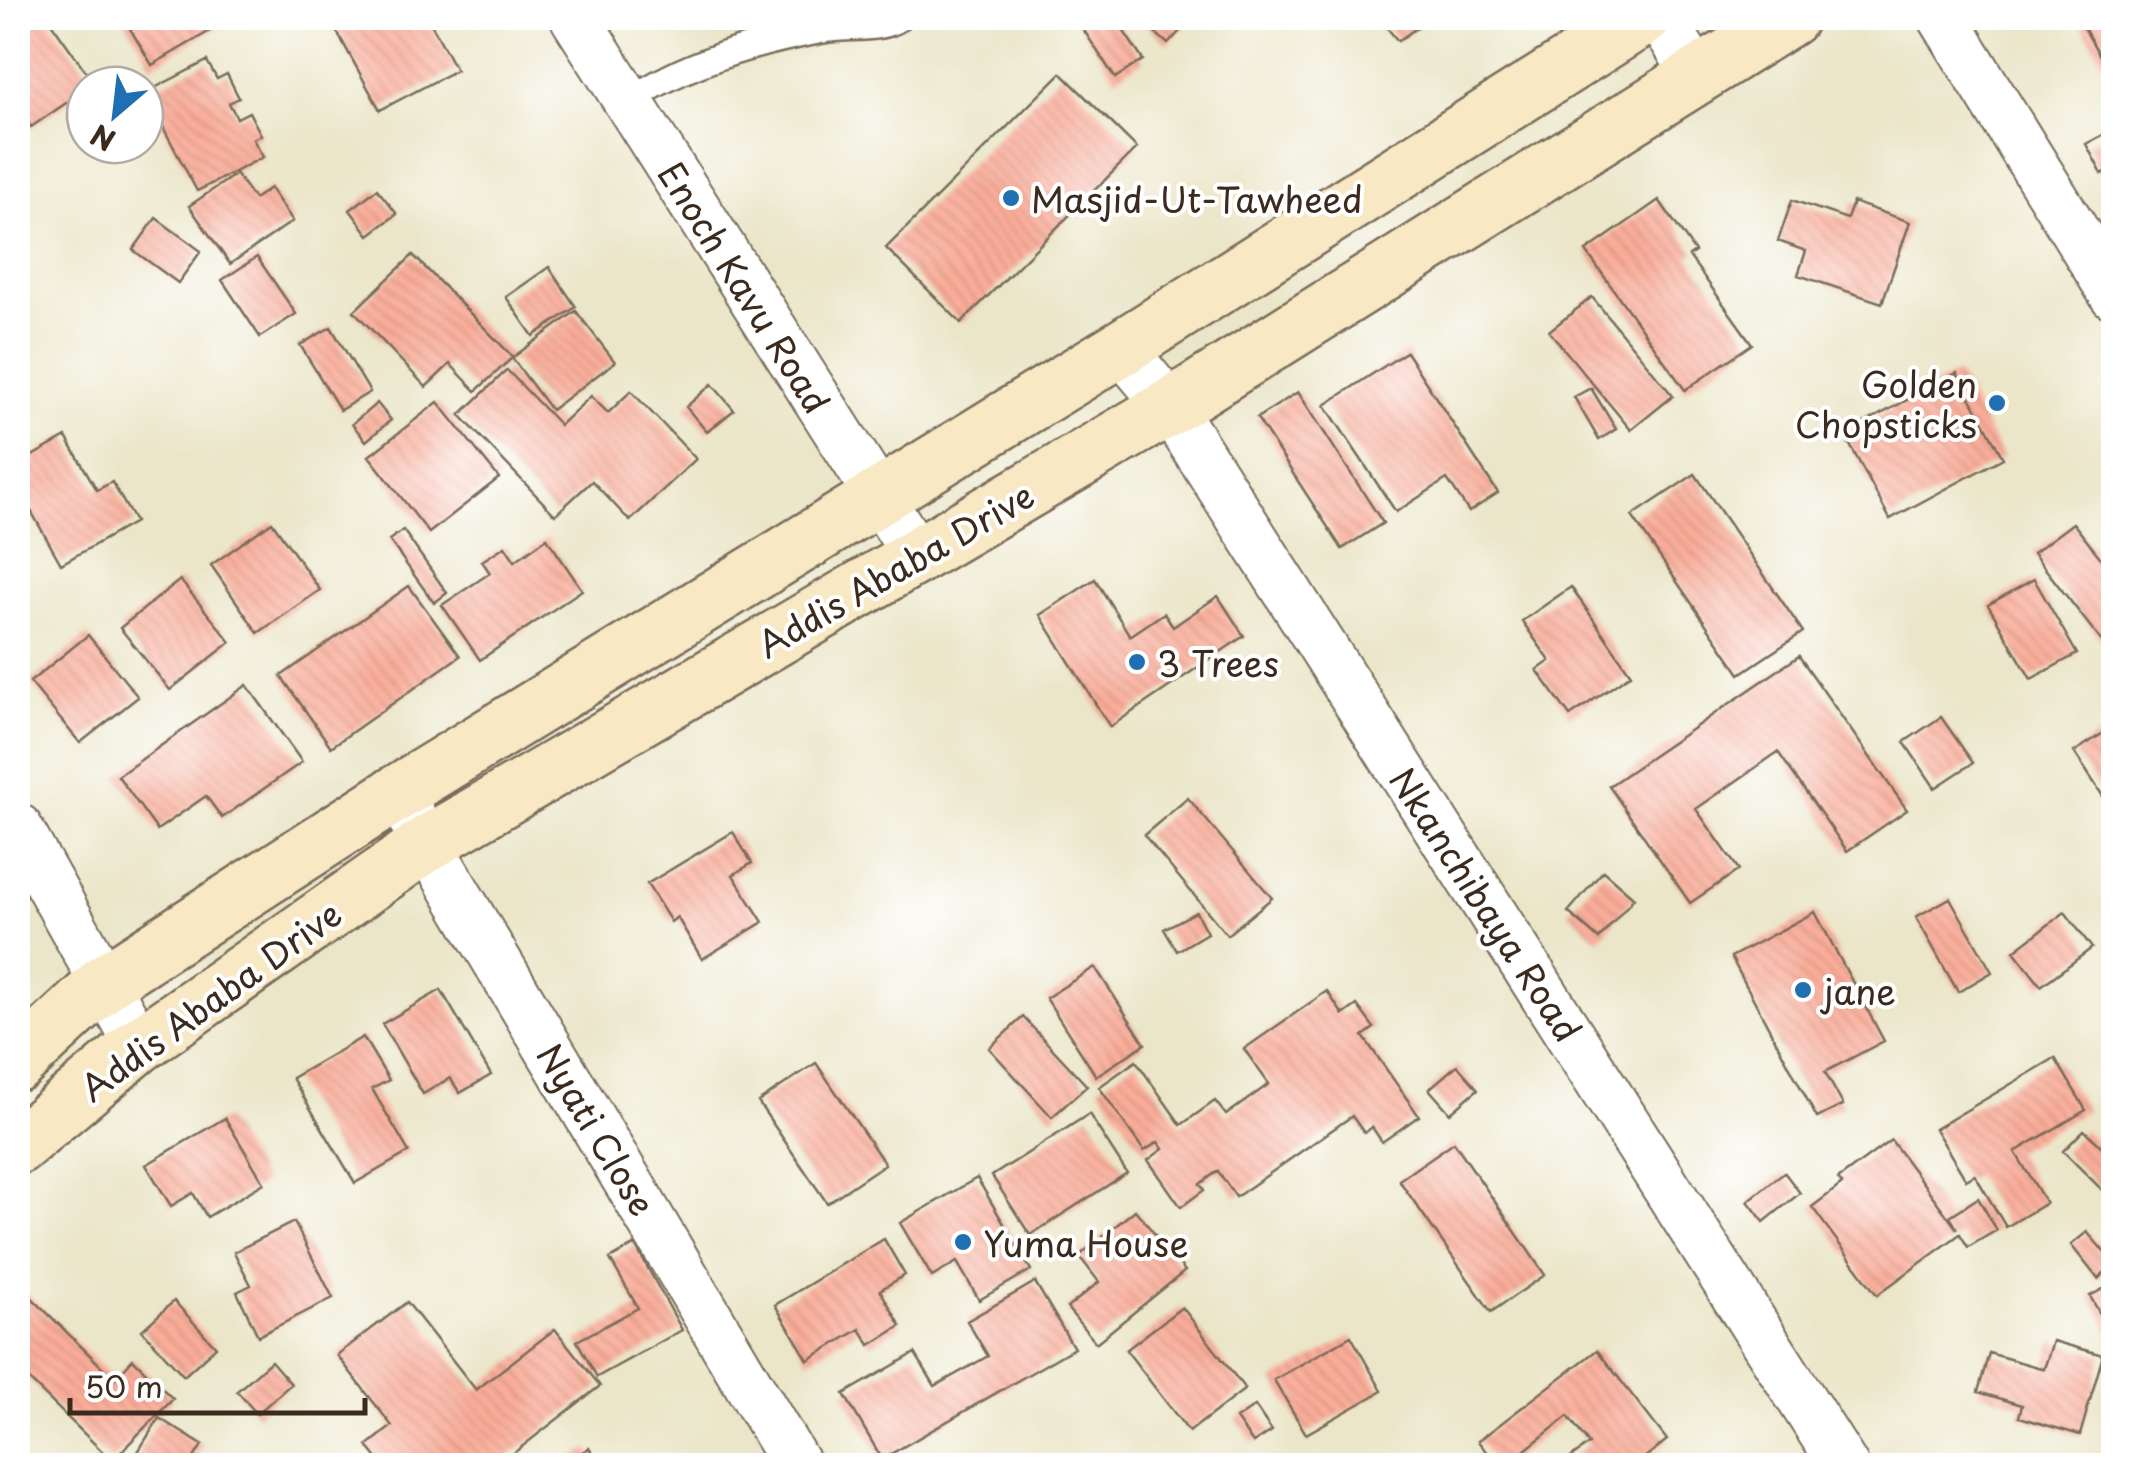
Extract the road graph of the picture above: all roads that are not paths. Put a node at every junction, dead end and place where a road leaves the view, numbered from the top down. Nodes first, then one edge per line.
1 (575, 18) edge
2 (899, 18) edge
3 (1642, 18) edge
4 (1661, 18) edge
5 (1790, 18) edge
6 (1944, 18) edge
7 (1696, 74) junction
8 (628, 102) junction
9 (2114, 296) edge
10 (1121, 348) junction
11 (1170, 407) junction
12 (877, 495) junction
13 (917, 556) junction
14 (397, 793) junction
15 (18, 828) edge
16 (428, 844) junction
17 (106, 981) junction
18 (140, 1044) junction
19 (18, 1063) edge
20 (18, 1146) edge
21 (797, 1466) edge
22 (1844, 1466) edge

1 - 8 street, Enoch Kavu Road
2 - 8 lane
3 - 10 main road, Addis Ababa Drive
4 - 7 street
5 - 7 main road, Addis Ababa Drive
6 - 9 street
7 - 11 main road, Addis Ababa Drive
8 - 12 street, Enoch Kavu Road
10 - 11 street, Nkanchibaya Road
10 - 12 main road, Addis Ababa Drive
11 - 13 main road, Addis Ababa Drive
11 - 22 street, Nkanchibaya Road
12 - 13 street, Enoch Kavu Road
12 - 14 main road, Addis Ababa Drive
13 - 16 main road, Addis Ababa Drive
14 - 16 street, Nyati Close
14 - 17 main road, Addis Ababa Drive
15 - 17 street
16 - 18 main road, Addis Ababa Drive
16 - 21 street, Nyati Close
17 - 18 street
17 - 19 main road, Addis Ababa Drive
18 - 20 main road, Addis Ababa Drive

